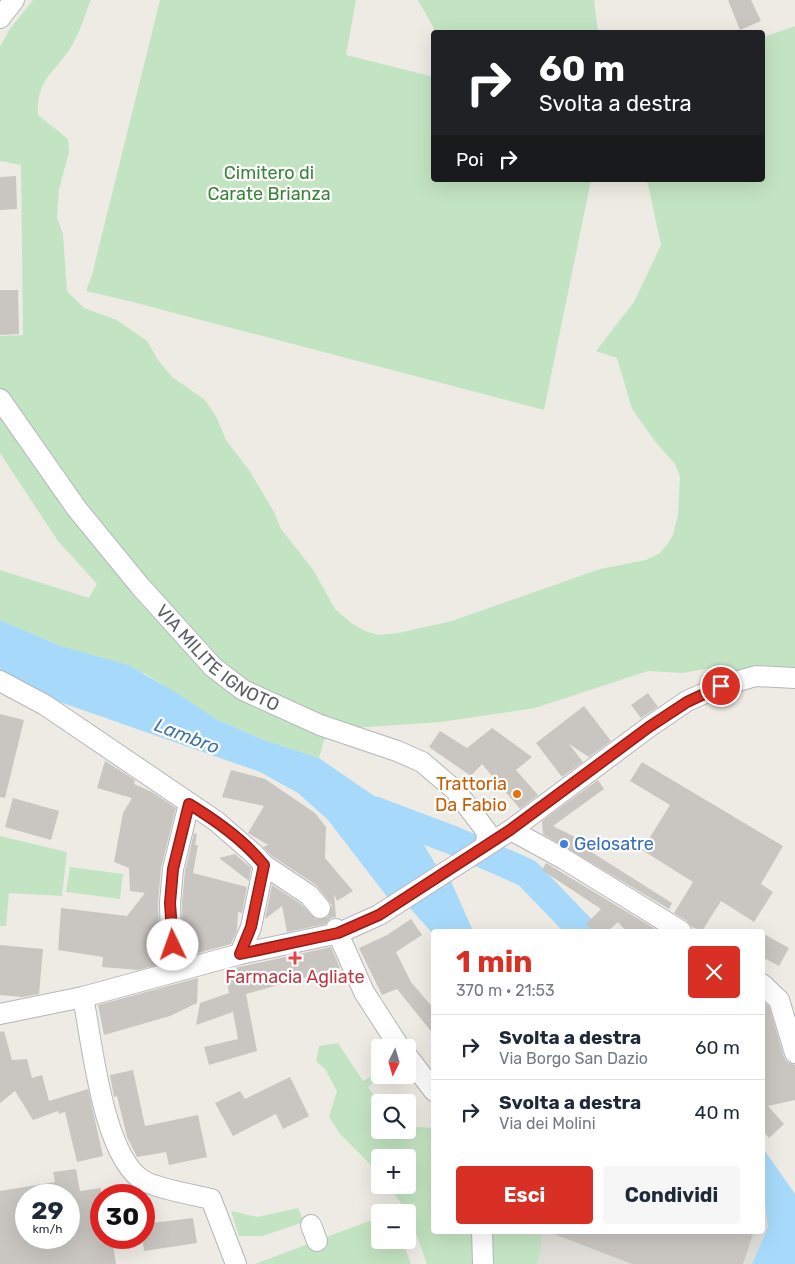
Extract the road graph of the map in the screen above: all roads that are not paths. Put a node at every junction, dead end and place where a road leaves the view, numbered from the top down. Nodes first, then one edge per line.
1 (14, 0) edge
2 (0, 18) edge
3 (0, 399) edge
4 (795, 678) edge
5 (0, 681) edge
6 (189, 804) junction
7 (510, 830) junction
8 (486, 844) junction
9 (264, 865) junction
10 (320, 908) dead end
11 (678, 929) edge
12 (337, 931) junction
13 (240, 954) junction
14 (172, 972) junction
15 (765, 987) edge
16 (83, 997) junction
17 (0, 1014) edge
18 (394, 1039) edge
19 (795, 1052) edge
20 (416, 1068) edge
21 (431, 1087) edge
22 (482, 1234) edge
23 (236, 1264) edge
24 (483, 1264) edge

1 - 2 street
3 - 8 street, VIA MILITE IGNOTO
4 - 7 street
5 - 6 street
6 - 9 street
6 - 14 street
7 - 8 street
7 - 11 street
8 - 12 street
9 - 10 street
9 - 13 street
12 - 13 street
12 - 18 street
13 - 14 street
14 - 16 street
15 - 19 street
16 - 17 street
16 - 23 street
20 - 21 street
22 - 24 street

